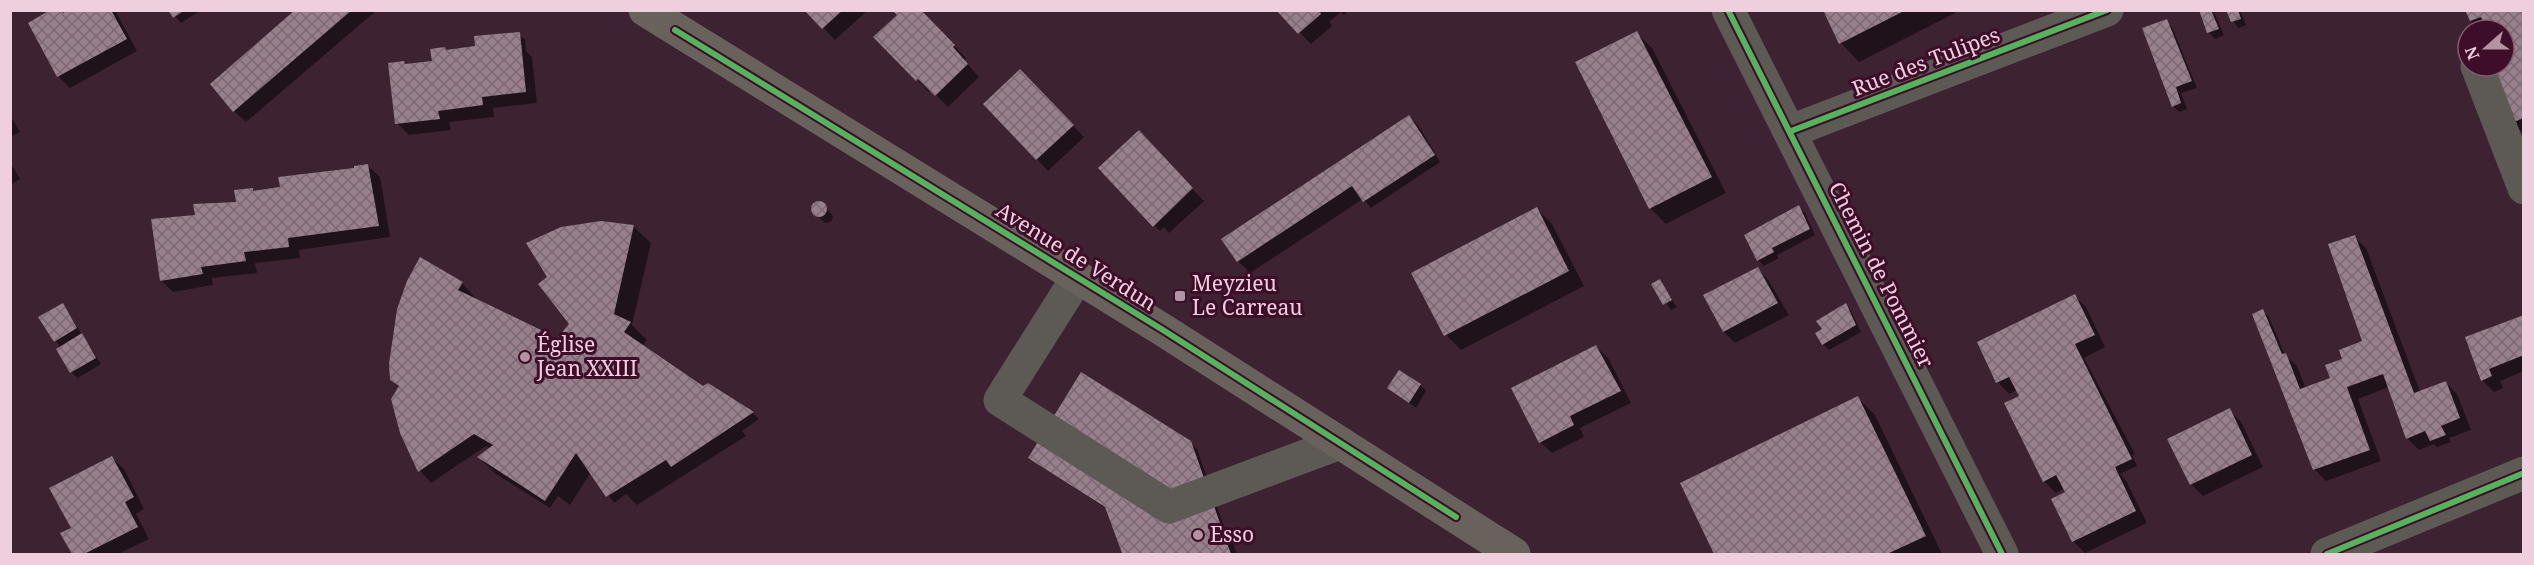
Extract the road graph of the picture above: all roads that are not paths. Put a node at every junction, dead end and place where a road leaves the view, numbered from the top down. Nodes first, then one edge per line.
1 (645, 10) edge
2 (1728, 10) edge
3 (2107, 10) edge
4 (2481, 78) edge
5 (1791, 131) junction
6 (2523, 188) edge
7 (1077, 278) junction
8 (1340, 443) junction
9 (2523, 473) edge
10 (1514, 555) edge
11 (2002, 555) edge
12 (2327, 555) edge

1 - 7 main road, Avenue de Verdun
2 - 5 street, Chemin de Pommier
3 - 5 street, Rue des Tulipes
4 - 6 street
5 - 11 street, Chemin de Pommier
7 - 8 main road, Avenue de Verdun
7 - 8 street
8 - 10 main road, Avenue de Verdun
9 - 12 street

